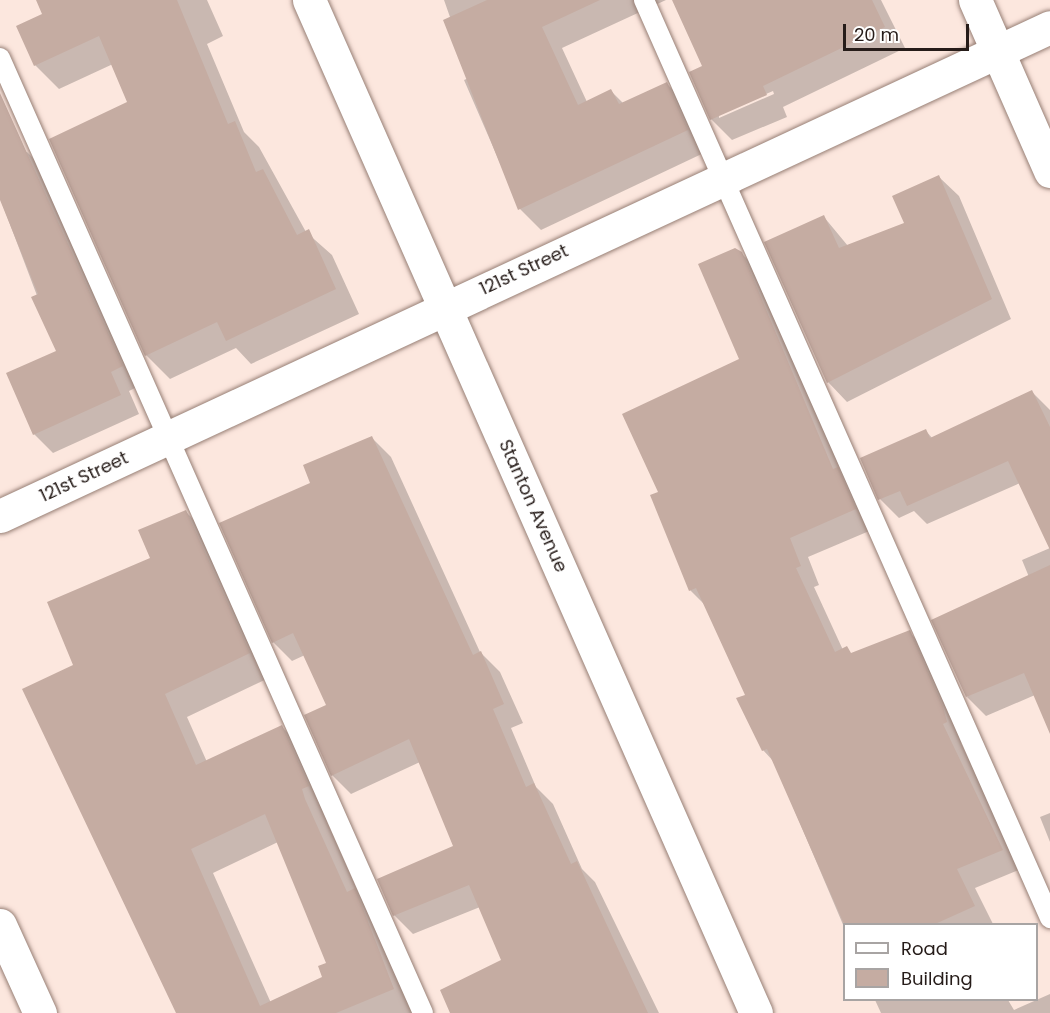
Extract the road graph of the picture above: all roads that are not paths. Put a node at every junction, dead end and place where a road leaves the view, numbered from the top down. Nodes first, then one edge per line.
1 (309, 0) edge
2 (644, 0) edge
3 (975, 0) edge
4 (1050, 27) edge
5 (997, 51) junction
6 (0, 58) edge
7 (1050, 171) edge
8 (723, 178) junction
9 (445, 306) junction
10 (169, 437) junction
11 (0, 516) edge
12 (1050, 918) edge
13 (0, 925) edge
14 (40, 1013) edge
15 (423, 1013) edge
16 (756, 1013) edge

1 - 9 street, Stanton Avenue
2 - 8 lane
3 - 5 street
4 - 5 street, 121st Street
5 - 7 street
5 - 8 street, 121st Street
6 - 10 lane
8 - 9 street, 121st Street
8 - 12 lane
9 - 10 street, 121st Street
9 - 16 street, Stanton Avenue
10 - 11 street, 121st Street
10 - 15 lane
13 - 14 street

